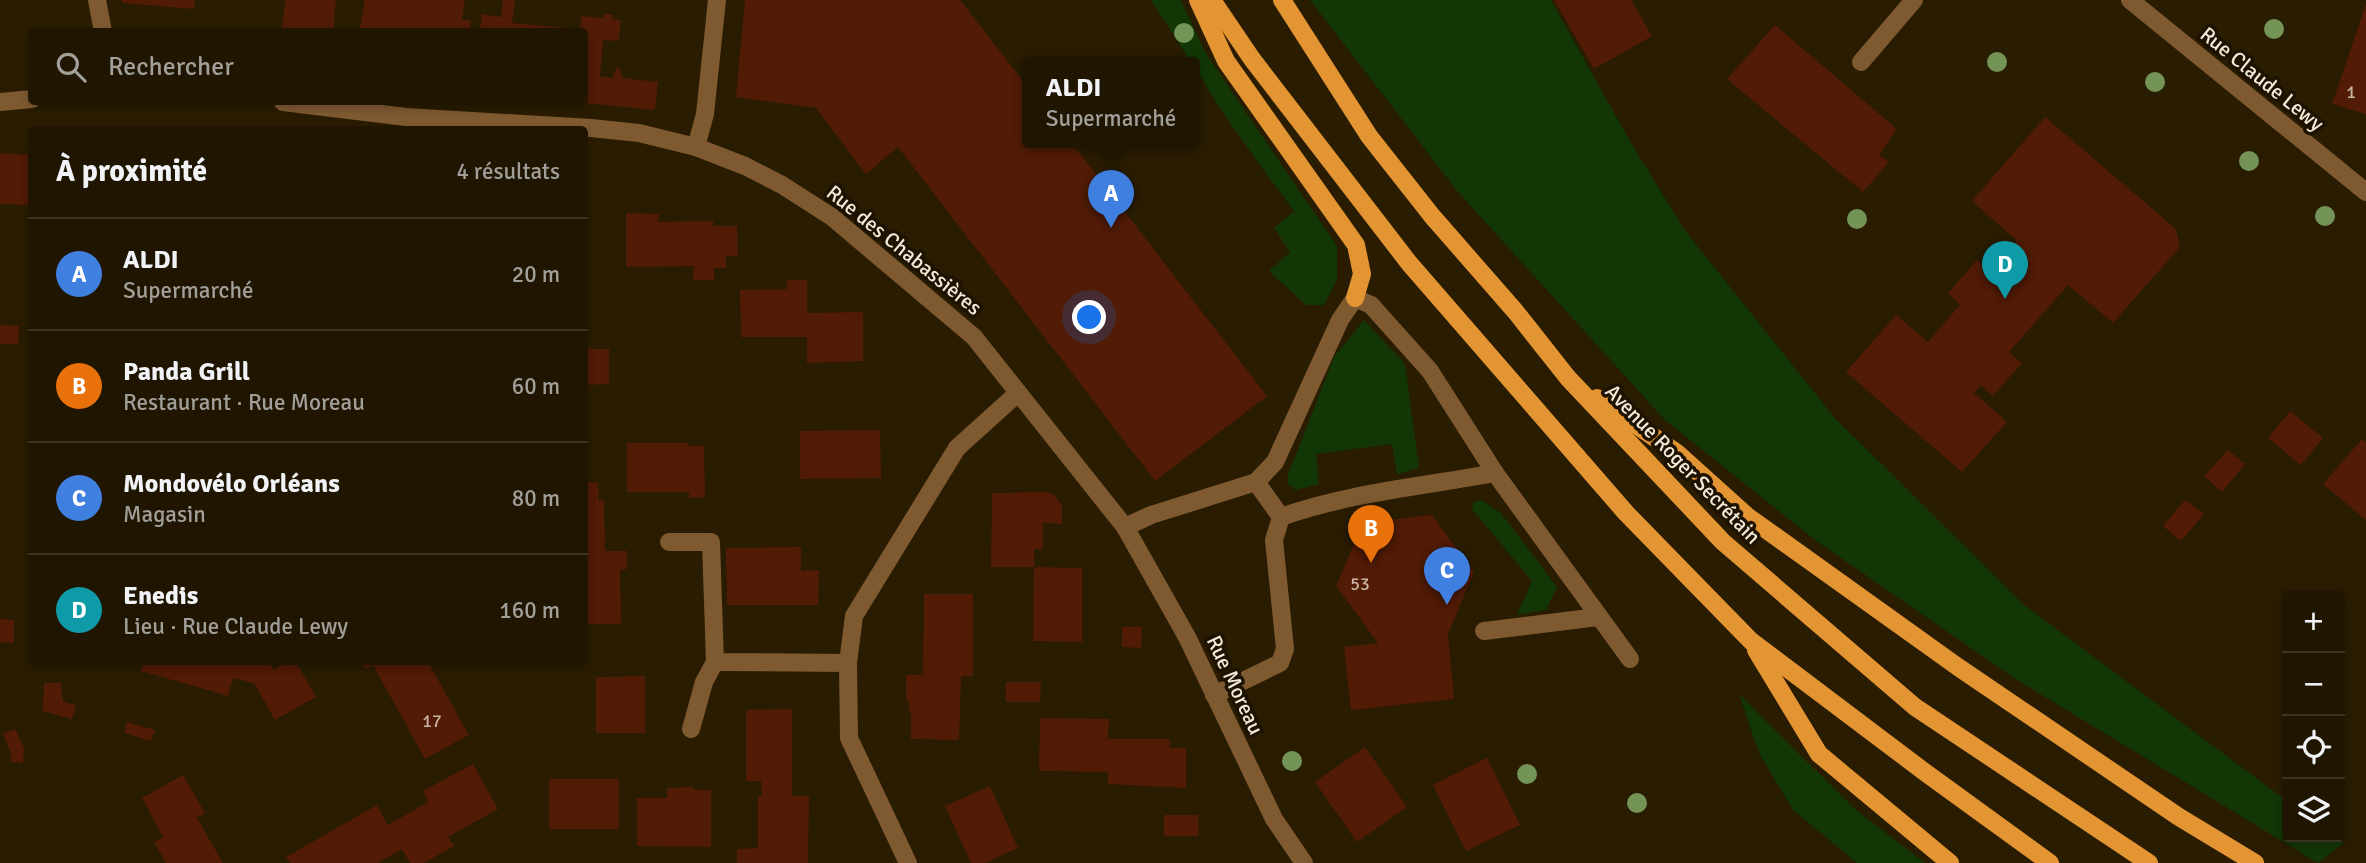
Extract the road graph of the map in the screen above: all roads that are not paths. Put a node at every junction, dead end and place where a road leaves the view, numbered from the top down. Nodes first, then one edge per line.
1 (97, 0) edge
2 (717, 0) edge
3 (1198, 0) edge
4 (1212, 0) edge
5 (1282, 0) edge
6 (1914, 0) edge
7 (2130, 0) edge
8 (102, 28) edge
9 (1861, 62) dead end
10 (28, 99) edge
11 (0, 102) edge
12 (308, 105) edge
13 (558, 126) edge
14 (588, 128) edge
15 (696, 147) junction
16 (2366, 192) edge
17 (1356, 298) junction
18 (1568, 378) junction
19 (1018, 393) junction
20 (1495, 473) junction
21 (1256, 482) junction
22 (1282, 517) junction
23 (1125, 527) junction
24 (668, 541) dead end
25 (1598, 617) junction
26 (1484, 631) dead end
27 (1751, 641) junction
28 (1630, 659) dead end
29 (715, 662) junction
30 (848, 663) junction
31 (1214, 695) junction
32 (691, 729) dead end
33 (908, 863) edge
34 (1304, 863) edge
35 (1950, 863) edge
36 (2050, 863) edge
37 (2149, 863) edge
38 (2255, 863) edge

1 - 8 street
2 - 15 street
3 - 17 main road
4 - 27 main road
5 - 18 main road, Avenue Roger Secrétain
6 - 9 street
7 - 16 street, Rue Claude Lewy
10 - 11 street
12 - 13 street, Rue des Chabassières
14 - 15 street, Rue des Chabassières
15 - 19 street, Rue des Chabassières
17 - 20 street
17 - 21 street
18 - 37 main road, Avenue Roger Secrétain
18 - 38 main road
19 - 23 street, Rue des Chabassières
19 - 30 street
20 - 22 street
20 - 25 street
21 - 22 street
21 - 23 street
22 - 31 street
23 - 31 street, Rue Moreau
24 - 29 street
25 - 26 street
25 - 28 street
27 - 35 main road
27 - 36 main road
29 - 30 street
29 - 32 street
30 - 33 street
31 - 34 street, Rue Moreau

